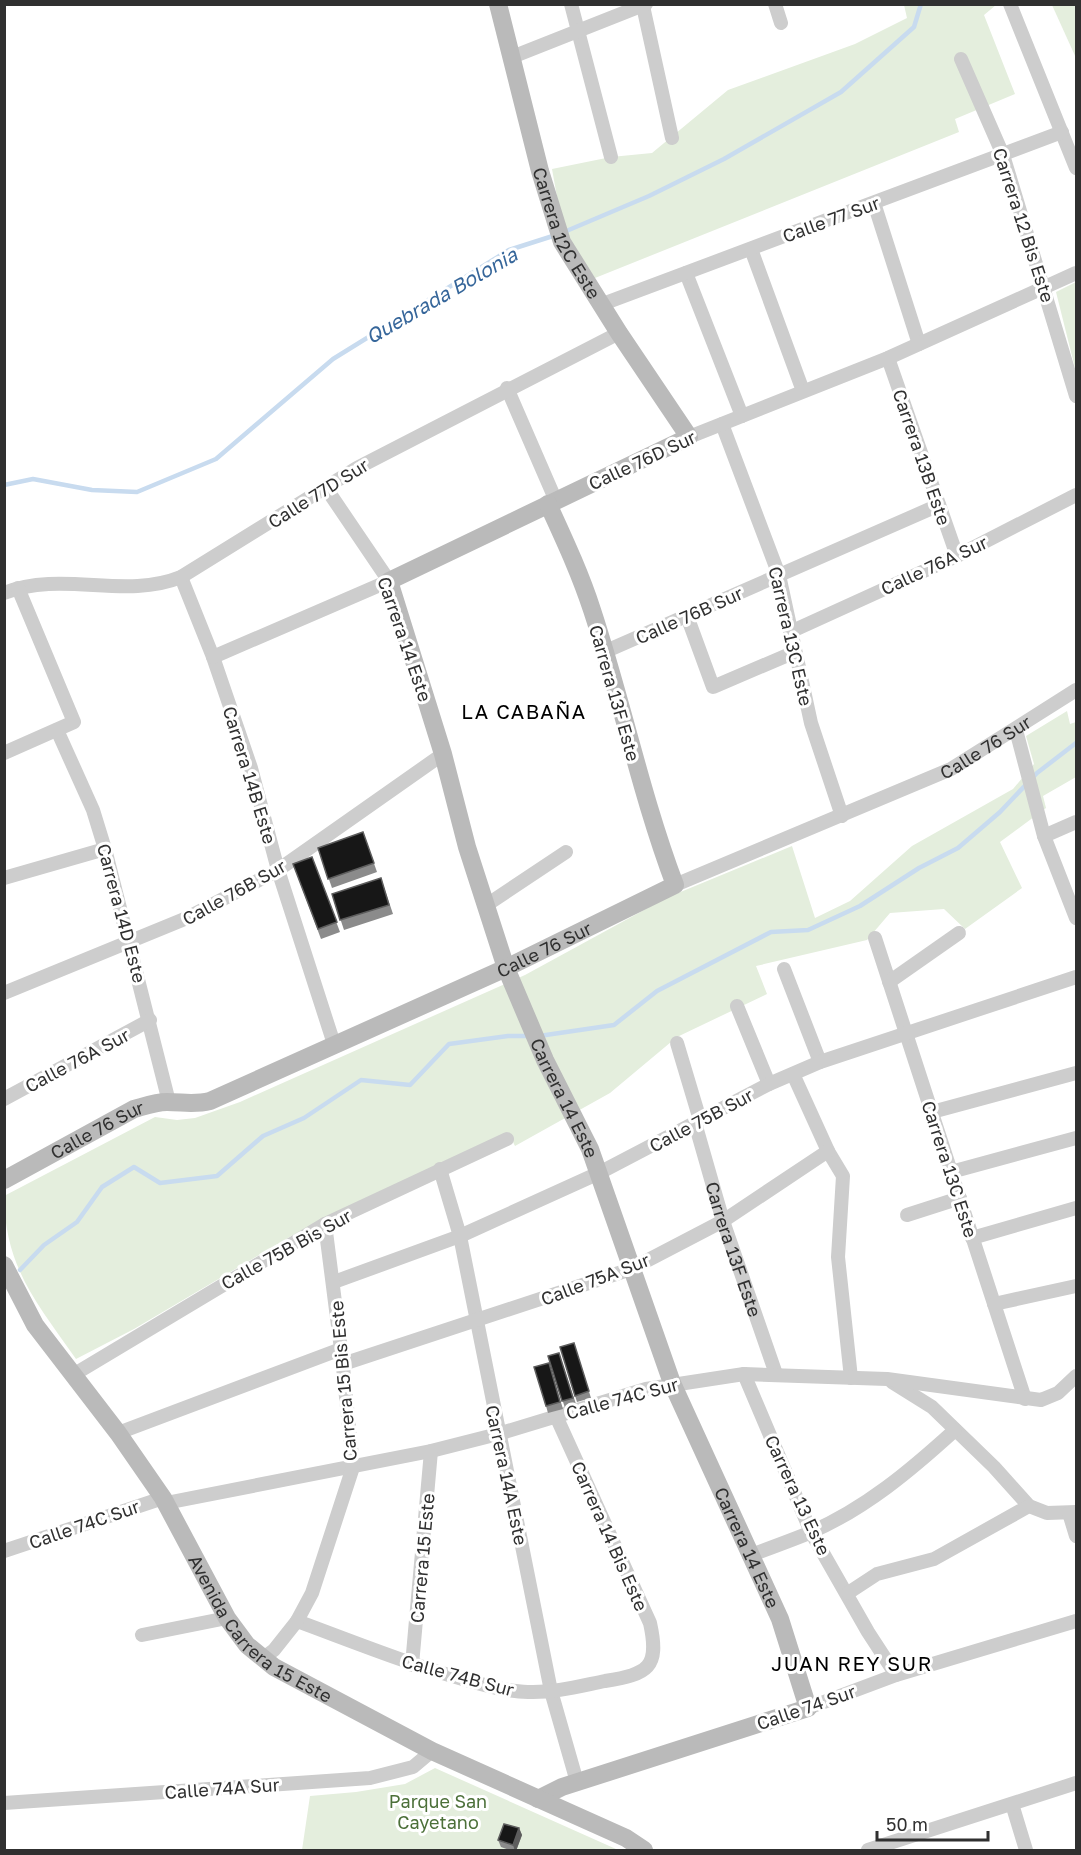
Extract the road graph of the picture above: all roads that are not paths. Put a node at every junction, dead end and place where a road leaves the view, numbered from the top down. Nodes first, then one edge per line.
1 (498, 4) edge
2 (571, 4) edge
3 (775, 4) edge
4 (1010, 4) edge
5 (644, 5) edge
6 (781, 22) dead end
7 (578, 31) junction
8 (513, 57) junction
9 (961, 58) dead end
10 (1062, 132) junction
11 (672, 138) dead end
12 (1003, 155) junction
13 (611, 157) dead end
14 (1077, 168) edge
15 (874, 203) junction
16 (751, 249) junction
17 (686, 273) junction
18 (1077, 273) edge
19 (1045, 287) junction
20 (600, 305) junction
21 (619, 333) junction
22 (919, 344) junction
23 (888, 358) junction
24 (507, 388) junction
25 (803, 392) junction
26 (1077, 396) edge
27 (742, 416) junction
28 (722, 424) junction
29 (689, 437) junction
30 (326, 488) junction
31 (1077, 495) edge
32 (552, 503) junction
33 (939, 505) junction
34 (957, 556) junction
35 (779, 575) junction
36 (181, 577) junction
37 (389, 581) junction
38 (11, 591) edge
39 (687, 616) junction
40 (790, 632) junction
41 (604, 652) junction
42 (795, 652) junction
43 (213, 657) junction
44 (1077, 690) edge
45 (57, 730) junction
46 (1016, 730) junction
47 (4, 753) edge
48 (443, 754) junction
49 (842, 816) junction
50 (1077, 822) edge
51 (1044, 836) junction
52 (105, 849) junction
53 (566, 852) dead end
54 (278, 870) junction
55 (4, 878) edge
56 (675, 885) junction
57 (485, 906) junction
58 (1077, 918) edge
59 (959, 933) dead end
60 (875, 938) dead end
61 (131, 943) junction
62 (506, 969) junction
63 (784, 969) dead end
64 (1077, 977) edge
65 (889, 982) junction
66 (4, 993) edge
67 (737, 1006) dead end
68 (150, 1020) junction
69 (906, 1034) junction
70 (677, 1043) dead end
71 (334, 1044) junction
72 (820, 1062) junction
73 (1077, 1073) edge
74 (793, 1074) junction
75 (770, 1084) junction
76 (4, 1099) edge
77 (169, 1102) junction
78 (932, 1112) junction
79 (698, 1122) junction
80 (1077, 1137) edge
81 (507, 1139) dead end
82 (828, 1151) junction
83 (440, 1169) junction
84 (951, 1172) junction
85 (599, 1173) junction
86 (4, 1180) edge
87 (960, 1198) junction
88 (1077, 1208) edge
89 (907, 1215) dead end
90 (723, 1221) junction
91 (325, 1224) junction
92 (460, 1236) junction
93 (972, 1238) junction
94 (4, 1265) edge
95 (631, 1269) junction
96 (334, 1282) junction
97 (1077, 1286) edge
98 (994, 1304) junction
99 (477, 1321) junction
100 (341, 1349) junction
101 (343, 1364) junction
102 (744, 1374) junction
103 (776, 1374) junction
104 (73, 1375) junction
105 (1077, 1376) edge
106 (851, 1378) junction
107 (887, 1379) junction
108 (672, 1383) junction
109 (1025, 1399) junction
110 (556, 1416) junction
111 (956, 1430) junction
112 (118, 1433) junction
113 (498, 1434) junction
114 (431, 1451) junction
115 (352, 1467) junction
116 (165, 1500) junction
117 (1029, 1506) junction
118 (1073, 1513) edge
119 (811, 1532) junction
120 (1077, 1536) edge
121 (4, 1551) edge
122 (749, 1556) junction
123 (848, 1593) junction
124 (227, 1618) junction
125 (297, 1621) junction
126 (1077, 1621) edge
127 (142, 1635) dead end
128 (262, 1659) junction
129 (653, 1659) joint
130 (412, 1665) junction
131 (896, 1675) junction
132 (551, 1691) junction
133 (808, 1708) junction
134 (432, 1751) junction
135 (577, 1782) junction
136 (1077, 1783) edge
137 (538, 1799) junction
138 (4, 1803) edge
139 (1012, 1804) junction
140 (644, 1851) edge
141 (868, 1851) edge
142 (1026, 1851) edge

1 - 8 street, Carrera 12C Este
2 - 7 street
3 - 6 street
4 - 10 street
5 - 7 street
5 - 11 street
7 - 8 street
7 - 13 street
8 - 20 street, Carrera 12C Este
9 - 12 street, Carrera 12 Bis Este
10 - 12 street, Calle 77 Sur
10 - 14 street
12 - 15 street, Calle 77 Sur
12 - 19 street, Carrera 12 Bis Este
15 - 16 street, Calle 77 Sur
15 - 22 street
16 - 17 street, Calle 77 Sur
16 - 25 street
17 - 20 street, Calle 77 Sur
17 - 27 street
18 - 19 street, Calle 76D Sur
19 - 22 street, Calle 76D Sur
19 - 26 street, Carrera 12 Bis Este
20 - 21 street, Carrera 12C Este
21 - 24 street, Calle 77D Sur
21 - 29 street, Carrera 12C Este
22 - 23 street, Calle 76D Sur
23 - 25 street, Calle 76D Sur
23 - 33 street, Carrera 13B Este
24 - 30 street, Calle 77D Sur
24 - 32 street
25 - 27 street, Calle 76D Sur
27 - 28 street, Calle 76D Sur
28 - 29 street, Calle 76D Sur
28 - 35 street, Carrera 13C Este
29 - 32 street, Calle 76D Sur
30 - 36 street, Calle 77D Sur
30 - 37 street, Carrera 14 Este
31 - 34 street, Calle 76A Sur
32 - 37 street, Calle 76D Sur
32 - 41 street, Carrera 13F Este
33 - 34 street, Carrera 13B Este
33 - 35 street, Calle 76B Sur
34 - 40 street, Calle 76A Sur
35 - 39 street, Calle 76B Sur
35 - 40 street, Carrera 13C Este
36 - 38 street, Calle 77D Sur
36 - 43 street, Carrera 14B Este
37 - 43 street, Calle 76D Sur
37 - 48 street, Carrera 14 Este
38 - 45 street
39 - 41 street, Calle 76B Sur
39 - 42 street
40 - 42 street, Carrera 13C Este
41 - 56 street, Carrera 13F Este
42 - 49 street, Carrera 13C Este
43 - 54 street, Carrera 14B Este
44 - 46 street, Calle 76 Sur
45 - 47 street
45 - 52 street, Carrera 14D Este
46 - 49 street, Calle 76 Sur
46 - 51 street
48 - 54 street, Calle 76B Sur
48 - 57 street, Carrera 14 Este
49 - 56 street, Calle 76 Sur
50 - 51 street
51 - 58 street
52 - 55 street
52 - 61 street, Carrera 14D Este
53 - 57 street
54 - 61 street, Calle 76B Sur
54 - 71 street, Carrera 14B Este
56 - 62 street, Calle 76 Sur
57 - 62 street, Carrera 14 Este
59 - 65 street
60 - 65 street, Carrera 13C Este
61 - 66 street, Calle 76B Sur
61 - 68 street, Carrera 14D Este
62 - 71 street, Calle 76 Sur
62 - 85 street, Carrera 14 Este
63 - 72 street
64 - 69 street, Calle 75B Sur
65 - 69 street, Carrera 13C Este
67 - 75 street
68 - 76 street, Calle 76A Sur
68 - 77 street, Carrera 14D Este
69 - 72 street, Calle 75B Sur
69 - 78 street, Carrera 13C Este
70 - 79 street, Carrera 13F Este
71 - 77 street, Calle 76 Sur
72 - 74 street, Calle 75B Sur
73 - 78 street
74 - 75 street, Calle 75B Sur
74 - 82 street
75 - 79 street, Calle 75B Sur
77 - 86 street, Calle 76 Sur
78 - 84 street, Carrera 13C Este
79 - 85 street, Calle 75B Sur
79 - 90 street, Carrera 13F Este
80 - 84 street
81 - 83 street, Calle 75B Bis Sur
82 - 90 street, Calle 75A Sur
82 - 106 street
83 - 91 street, Calle 75B Bis Sur
83 - 92 street, Carrera 14A Este
84 - 87 street, Carrera 13C Este
85 - 92 street, Calle 75B Sur
85 - 95 street, Carrera 14 Este
87 - 89 street
87 - 93 street, Carrera 13C Este
88 - 93 street
90 - 95 street, Calle 75A Sur
90 - 103 street, Carrera 13F Este
91 - 96 street, Carrera 15 Bis Este
91 - 104 street, Calle 75B Bis Sur
92 - 96 street, Calle 75B Sur
92 - 99 street, Carrera 14A Este
93 - 98 street, Carrera 13C Este
94 - 104 street, Avenida Carrera 15 Este
95 - 99 street, Calle 75A Sur
95 - 108 street, Carrera 14 Este
96 - 100 street, Carrera 15 Bis Este
97 - 98 street
98 - 109 street, Carrera 13C Este
99 - 101 street, Calle 75A Sur
99 - 113 street, Carrera 14A Este
100 - 101 street, Carrera 15 Bis Este
100 - 112 street
101 - 115 street, Carrera 15 Bis Este
102 - 103 street, Calle 74C Sur
102 - 108 street, Calle 74C Sur
102 - 119 street, Carrera 13 Este
103 - 106 street, Calle 74C Sur
104 - 112 street, Avenida Carrera 15 Este
105 - 109 street, Calle 74C Sur
106 - 107 street, Calle 74C Sur
107 - 109 street, Calle 74C Sur
107 - 111 street
108 - 110 street, Calle 74C Sur
108 - 122 street, Carrera 14 Este
110 - 113 street, Calle 74C Sur
110 - 129 street, Carrera 14 Bis Este
111 - 117 street
111 - 119 street
112 - 116 street, Avenida Carrera 15 Este
113 - 114 street, Calle 74C Sur
113 - 132 street, Carrera 14A Este
114 - 115 street, Calle 74C Sur
114 - 130 street, Carrera 15 Este
115 - 116 street, Calle 74C Sur
115 - 125 street, Carrera 15 Bis Este
116 - 121 street, Calle 74C Sur
116 - 124 street, Avenida Carrera 15 Este
117 - 118 street
117 - 123 street
118 - 120 street
119 - 122 street
119 - 123 street, Carrera 13 Este
122 - 133 street, Carrera 14 Este
123 - 131 street, Carrera 13 Este
124 - 127 street
124 - 128 street, Avenida Carrera 15 Este
125 - 128 street, Carrera 15 Bis Este
125 - 130 street, Calle 74B Sur
126 - 131 street, Calle 74 Sur
128 - 134 street, Avenida Carrera 15 Este
129 - 132 street, Calle 74B Sur
130 - 132 street, Calle 74B Sur
131 - 133 street, Calle 74 Sur
132 - 135 street, Carrera 14A Este
133 - 135 street, Calle 74 Sur
134 - 137 street, Avenida Carrera 15 Este
134 - 138 street, Calle 74A Sur
135 - 137 street, Calle 74 Sur
136 - 139 street
137 - 140 street, Avenida Carrera 15 Este
139 - 141 street
139 - 142 street

